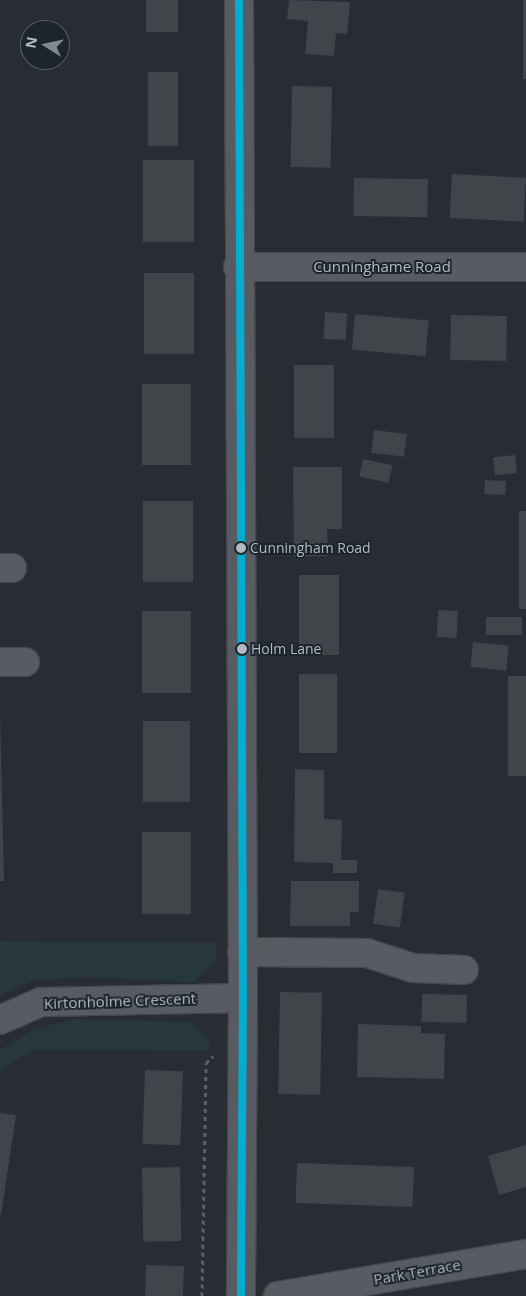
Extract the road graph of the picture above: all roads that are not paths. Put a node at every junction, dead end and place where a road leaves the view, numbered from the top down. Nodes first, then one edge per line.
1 (239, 0) edge
2 (238, 267) junction
3 (526, 267) edge
4 (242, 952) junction
5 (464, 970) dead end
6 (243, 998) junction
7 (0, 1020) edge
8 (526, 1254) edge
9 (240, 1296) edge
10 (278, 1296) edge

1 - 2 street
2 - 3 street, Cunninghame Road
2 - 4 street
4 - 5 street
4 - 6 street
6 - 7 street, Kirtonholme Crescent
6 - 9 street
8 - 10 street, Park Terrace

